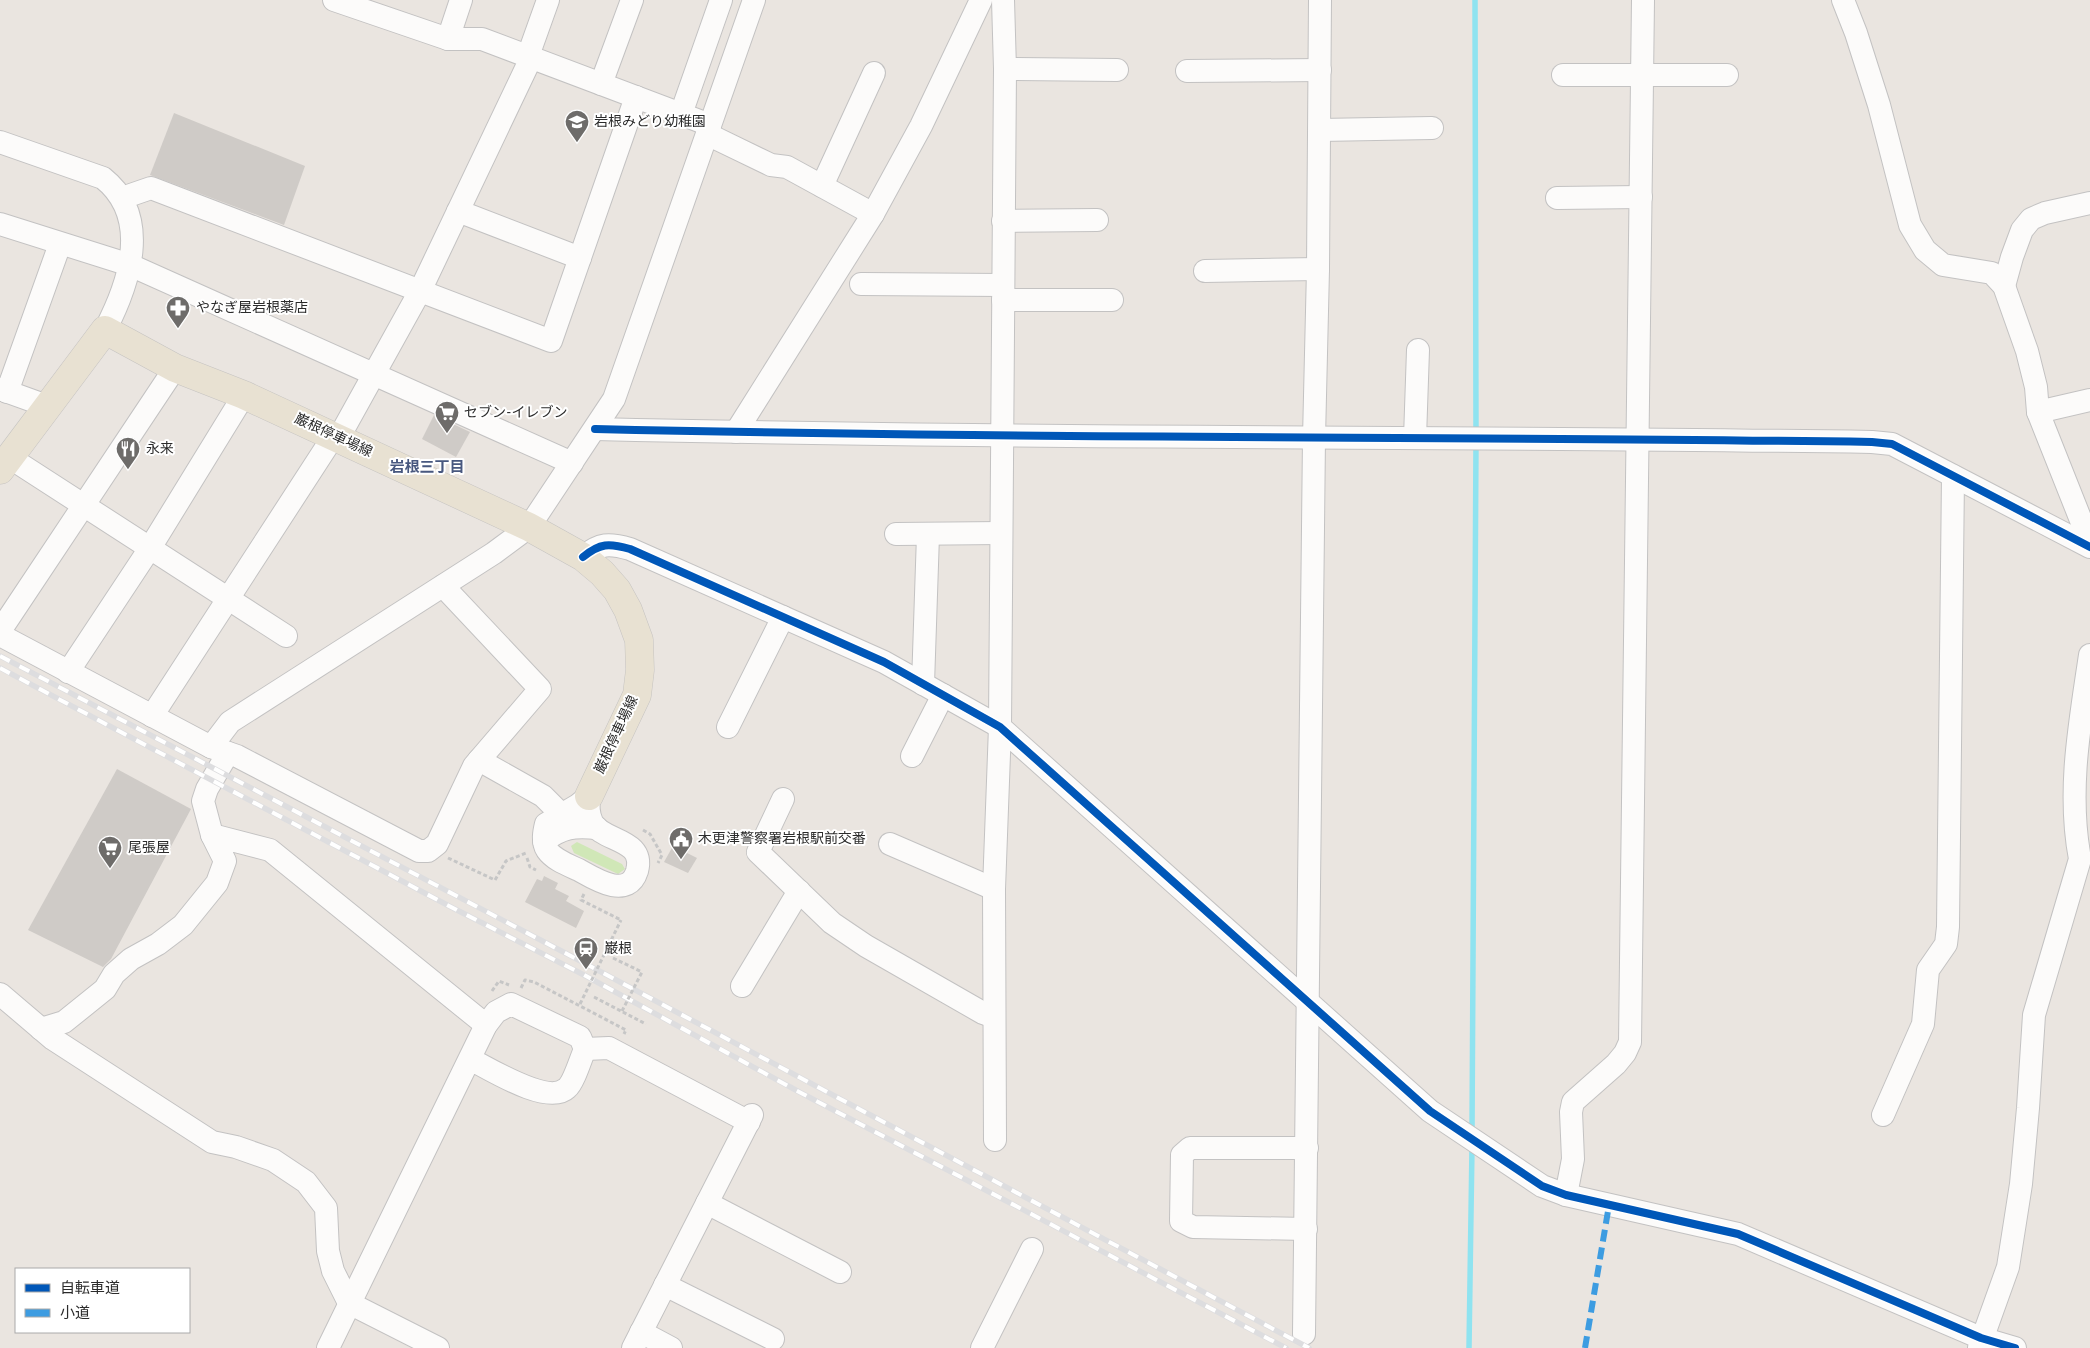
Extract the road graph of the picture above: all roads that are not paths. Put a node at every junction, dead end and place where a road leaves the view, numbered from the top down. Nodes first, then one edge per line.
1 (334, 0) edge
2 (461, 0) edge
3 (548, 0) edge
4 (632, 0) edge
5 (721, 0) edge
6 (754, 0) edge
7 (981, 0) edge
8 (1003, 0) edge
9 (1320, 0) edge
10 (1643, 0) edge
11 (1843, 0) edge
12 (367, 5) edge
13 (448, 39) junction
14 (529, 57) junction
15 (1005, 70) junction
16 (1117, 70) dead end
17 (1320, 70) junction
18 (1187, 71) dead end
19 (874, 73) dead end
20 (1563, 74) dead end
21 (1642, 74) junction
22 (1727, 75) dead end
23 (601, 84) junction
24 (636, 97) junction
25 (681, 114) junction
26 (1432, 128) dead end
27 (708, 129) junction
28 (1320, 130) junction
29 (0, 142) edge
30 (822, 186) junction
31 (1641, 197) junction
32 (122, 198) junction
33 (1557, 198) dead end
34 (2090, 203) edge
35 (458, 211) junction
36 (873, 214) junction
37 (1097, 220) dead end
38 (1004, 221) junction
39 (0, 224) edge
40 (60, 244) junction
41 (580, 258) junction
42 (130, 265) junction
43 (1318, 269) junction
44 (1205, 271) dead end
45 (861, 284) dead end
46 (2004, 286) junction
47 (420, 291) junction
48 (1003, 293) junction
49 (1112, 300) dead end
50 (105, 330) junction
51 (1418, 350) dead end
52 (174, 368) junction
53 (373, 375) junction
54 (4, 390) edge
55 (244, 395) junction
56 (2090, 400) edge
57 (47, 406) junction
58 (2038, 412) junction
59 (595, 428) junction
60 (736, 432) junction
61 (1002, 434) junction
62 (336, 438) junction
63 (1314, 438) junction
64 (1415, 438) junction
65 (1638, 438) junction
66 (5, 463) edge
67 (572, 463) junction
68 (1953, 476) junction
69 (83, 505) junction
70 (528, 527) junction
71 (1001, 533) junction
72 (896, 534) dead end
73 (928, 535) junction
74 (2090, 543) edge
75 (2090, 547) edge
76 (150, 548) junction
77 (583, 557) junction
78 (443, 586) junction
79 (228, 598) junction
80 (783, 617) junction
81 (0, 631) edge
82 (0, 635) edge
83 (286, 636) dead end
84 (2090, 655) edge
85 (68, 672) junction
86 (923, 684) junction
87 (943, 695) junction
88 (152, 716) junction
89 (728, 726) dead end
90 (1000, 727) junction
91 (220, 750) junction
92 (912, 756) dead end
93 (479, 760) junction
94 (589, 796) junction
95 (783, 800) dead end
96 (561, 814) junction
97 (597, 828) junction
98 (212, 836) junction
99 (890, 844) dead end
100 (535, 847) junction
101 (2085, 859) edge
102 (994, 890) junction
103 (799, 891) junction
104 (742, 986) dead end
105 (0, 994) edge
106 (1309, 1004) junction
107 (994, 1017) junction
108 (486, 1025) junction
109 (41, 1029) junction
110 (585, 1049) junction
111 (470, 1059) junction
112 (1883, 1115) dead end
113 (995, 1140) dead end
114 (1307, 1148) junction
115 (1566, 1195) junction
116 (707, 1203) junction
117 (1306, 1229) junction
118 (1032, 1249) dead end
119 (840, 1272) dead end
120 (665, 1285) junction
121 (349, 1303) junction
122 (1304, 1334) dead end
123 (773, 1339) dead end
124 (637, 1340) edge
125 (1980, 1343) edge
126 (328, 1348) edge
127 (438, 1348) edge
128 (671, 1348) edge
129 (982, 1348) edge
130 (2015, 1348) edge

1 - 12 street
2 - 13 street
3 - 14 street
4 - 23 street
5 - 25 street
6 - 27 street
7 - 36 street
8 - 15 street
9 - 17 street
10 - 21 street
11 - 46 street
12 - 13 street
13 - 14 street
14 - 23 street
14 - 35 street
15 - 16 street
15 - 38 street
17 - 18 street
17 - 28 street
19 - 30 street
20 - 21 street
21 - 22 street
21 - 31 street
23 - 24 street
24 - 25 street
24 - 41 street
25 - 27 street
26 - 28 street
27 - 30 street
27 - 59 street
28 - 43 street
29 - 32 street
30 - 36 street
31 - 33 street
31 - 65 street
32 - 42 street
32 - 47 street
34 - 46 street
35 - 41 street
35 - 47 street
36 - 60 street
37 - 38 street
38 - 48 street
39 - 40 street
40 - 42 street
40 - 54 street
41 - 47 street
42 - 50 street
42 - 53 street
43 - 44 street
43 - 63 street
45 - 48 street
46 - 58 street
47 - 53 street
48 - 49 street
48 - 61 street
50 - 52 main road, 巌根停車場線
50 - 57 main road
51 - 64 street
52 - 55 main road, 巌根停車場線
52 - 69 street
53 - 62 street
53 - 67 street
54 - 57 street
55 - 62 main road, 巌根停車場線
55 - 76 street
56 - 58 street
57 - 66 main road
58 - 74 street
59 - 60 street
59 - 67 street
60 - 61 street
61 - 63 street
61 - 71 street
62 - 70 main road, 巌根停車場線
62 - 79 street
63 - 64 street
63 - 106 street
64 - 65 street
65 - 68 street
65 - 115 street
66 - 69 street
67 - 70 street
68 - 75 street
68 - 112 street
69 - 76 street
69 - 81 street
70 - 77 main road, 巌根停車場線
70 - 78 street
71 - 73 street
71 - 90 street
72 - 73 street
73 - 86 street
76 - 79 street
76 - 85 street
77 - 80 street
77 - 94 main road, 巌根停車場線
78 - 91 street
78 - 93 street
79 - 83 street
79 - 88 street
80 - 86 street
80 - 89 street
82 - 85 street
84 - 101 street
85 - 88 street
86 - 87 street
87 - 90 street
87 - 92 street
88 - 91 street
90 - 102 street
90 - 106 street
91 - 93 street
91 - 98 street
93 - 96 street
94 - 96 street
94 - 97 street
95 - 103 street
96 - 100 street
97 - 100 street
97 - 100 street
98 - 108 street
98 - 109 street
99 - 102 street
101 - 125 street
102 - 107 street
103 - 104 street
103 - 107 street
105 - 109 street
106 - 114 street
106 - 115 street
107 - 113 street
108 - 110 street
108 - 111 street
109 - 121 street
110 - 111 street
110 - 116 street
111 - 121 street
114 - 117 street
114 - 117 street
115 - 125 street
116 - 119 street
116 - 120 street
117 - 122 street
118 - 129 street
120 - 123 street
120 - 124 street
121 - 126 street
121 - 127 street
124 - 128 street
125 - 130 street

